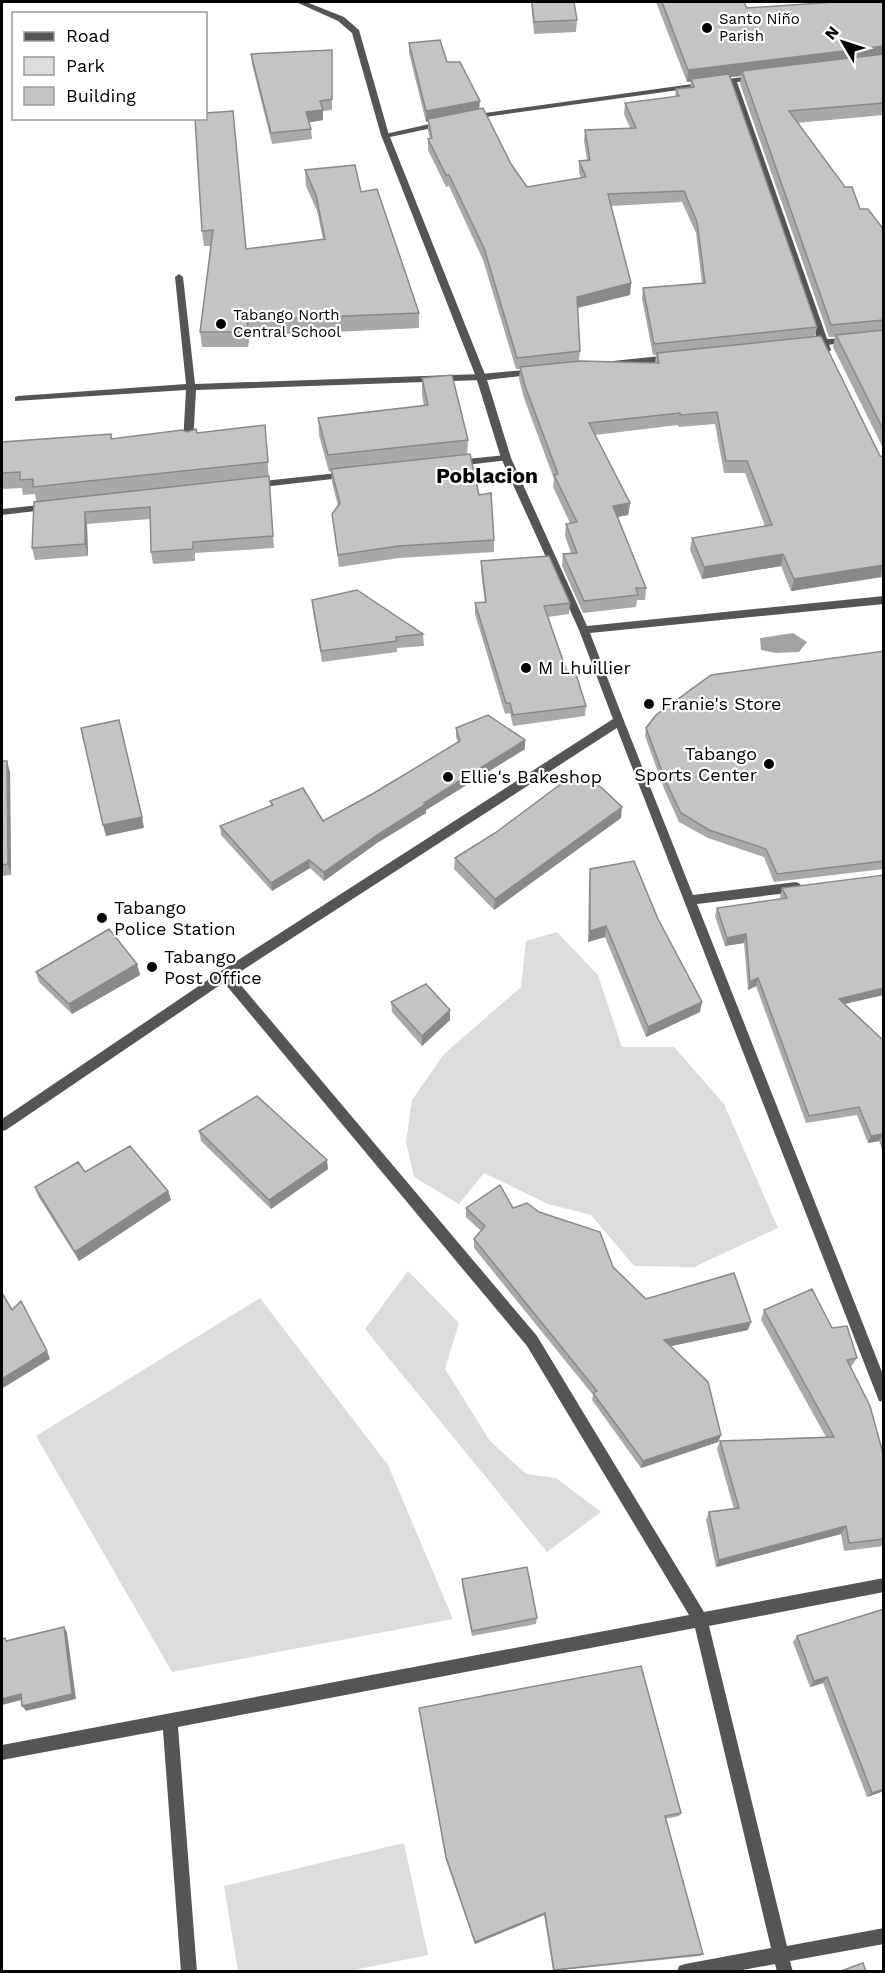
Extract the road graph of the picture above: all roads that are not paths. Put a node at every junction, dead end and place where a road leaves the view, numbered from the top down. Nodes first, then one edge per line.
1 (300, 2) edge
2 (768, 76) edge
3 (732, 80) junction
4 (464, 118) edge
5 (452, 121) edge
6 (385, 135) junction
7 (179, 277) dead end
8 (863, 339) edge
9 (823, 342) junction
10 (799, 345) edge
11 (681, 357) edge
12 (833, 363) edge
13 (599, 365) edge
14 (552, 370) edge
15 (481, 377) junction
16 (190, 387) junction
17 (18, 399) dead end
18 (188, 443) edge
19 (506, 458) junction
20 (442, 465) edge
21 (361, 473) edge
22 (243, 486) edge
23 (59, 506) edge
24 (2, 512) edge
25 (884, 600) edge
26 (584, 630) junction
27 (619, 721) junction
28 (804, 886) edge
29 (690, 900) junction
30 (225, 975) junction
31 (2, 1126) edge
32 (884, 1396) edge
33 (884, 1585) edge
34 (700, 1620) junction
35 (170, 1720) junction
36 (2, 1753) edge
37 (884, 1936) edge
38 (781, 1955) junction
39 (189, 1971) edge
40 (685, 1971) edge
41 (785, 1971) edge

1 - 6 street
2 - 3 street
3 - 4 street
3 - 9 street
5 - 6 street
6 - 15 street
7 - 16 street
8 - 9 street
9 - 10 street
9 - 12 street
11 - 13 street
14 - 15 street
15 - 16 street
15 - 19 street
16 - 17 street
16 - 18 street
19 - 20 street
19 - 26 street
21 - 22 street
23 - 24 street
25 - 26 street
26 - 27 street
27 - 29 street
27 - 30 street
28 - 29 street
29 - 32 street
30 - 31 street
30 - 34 street
33 - 34 street
34 - 35 street
34 - 38 street
35 - 36 street
35 - 39 street
37 - 38 street
38 - 40 street
38 - 41 street

